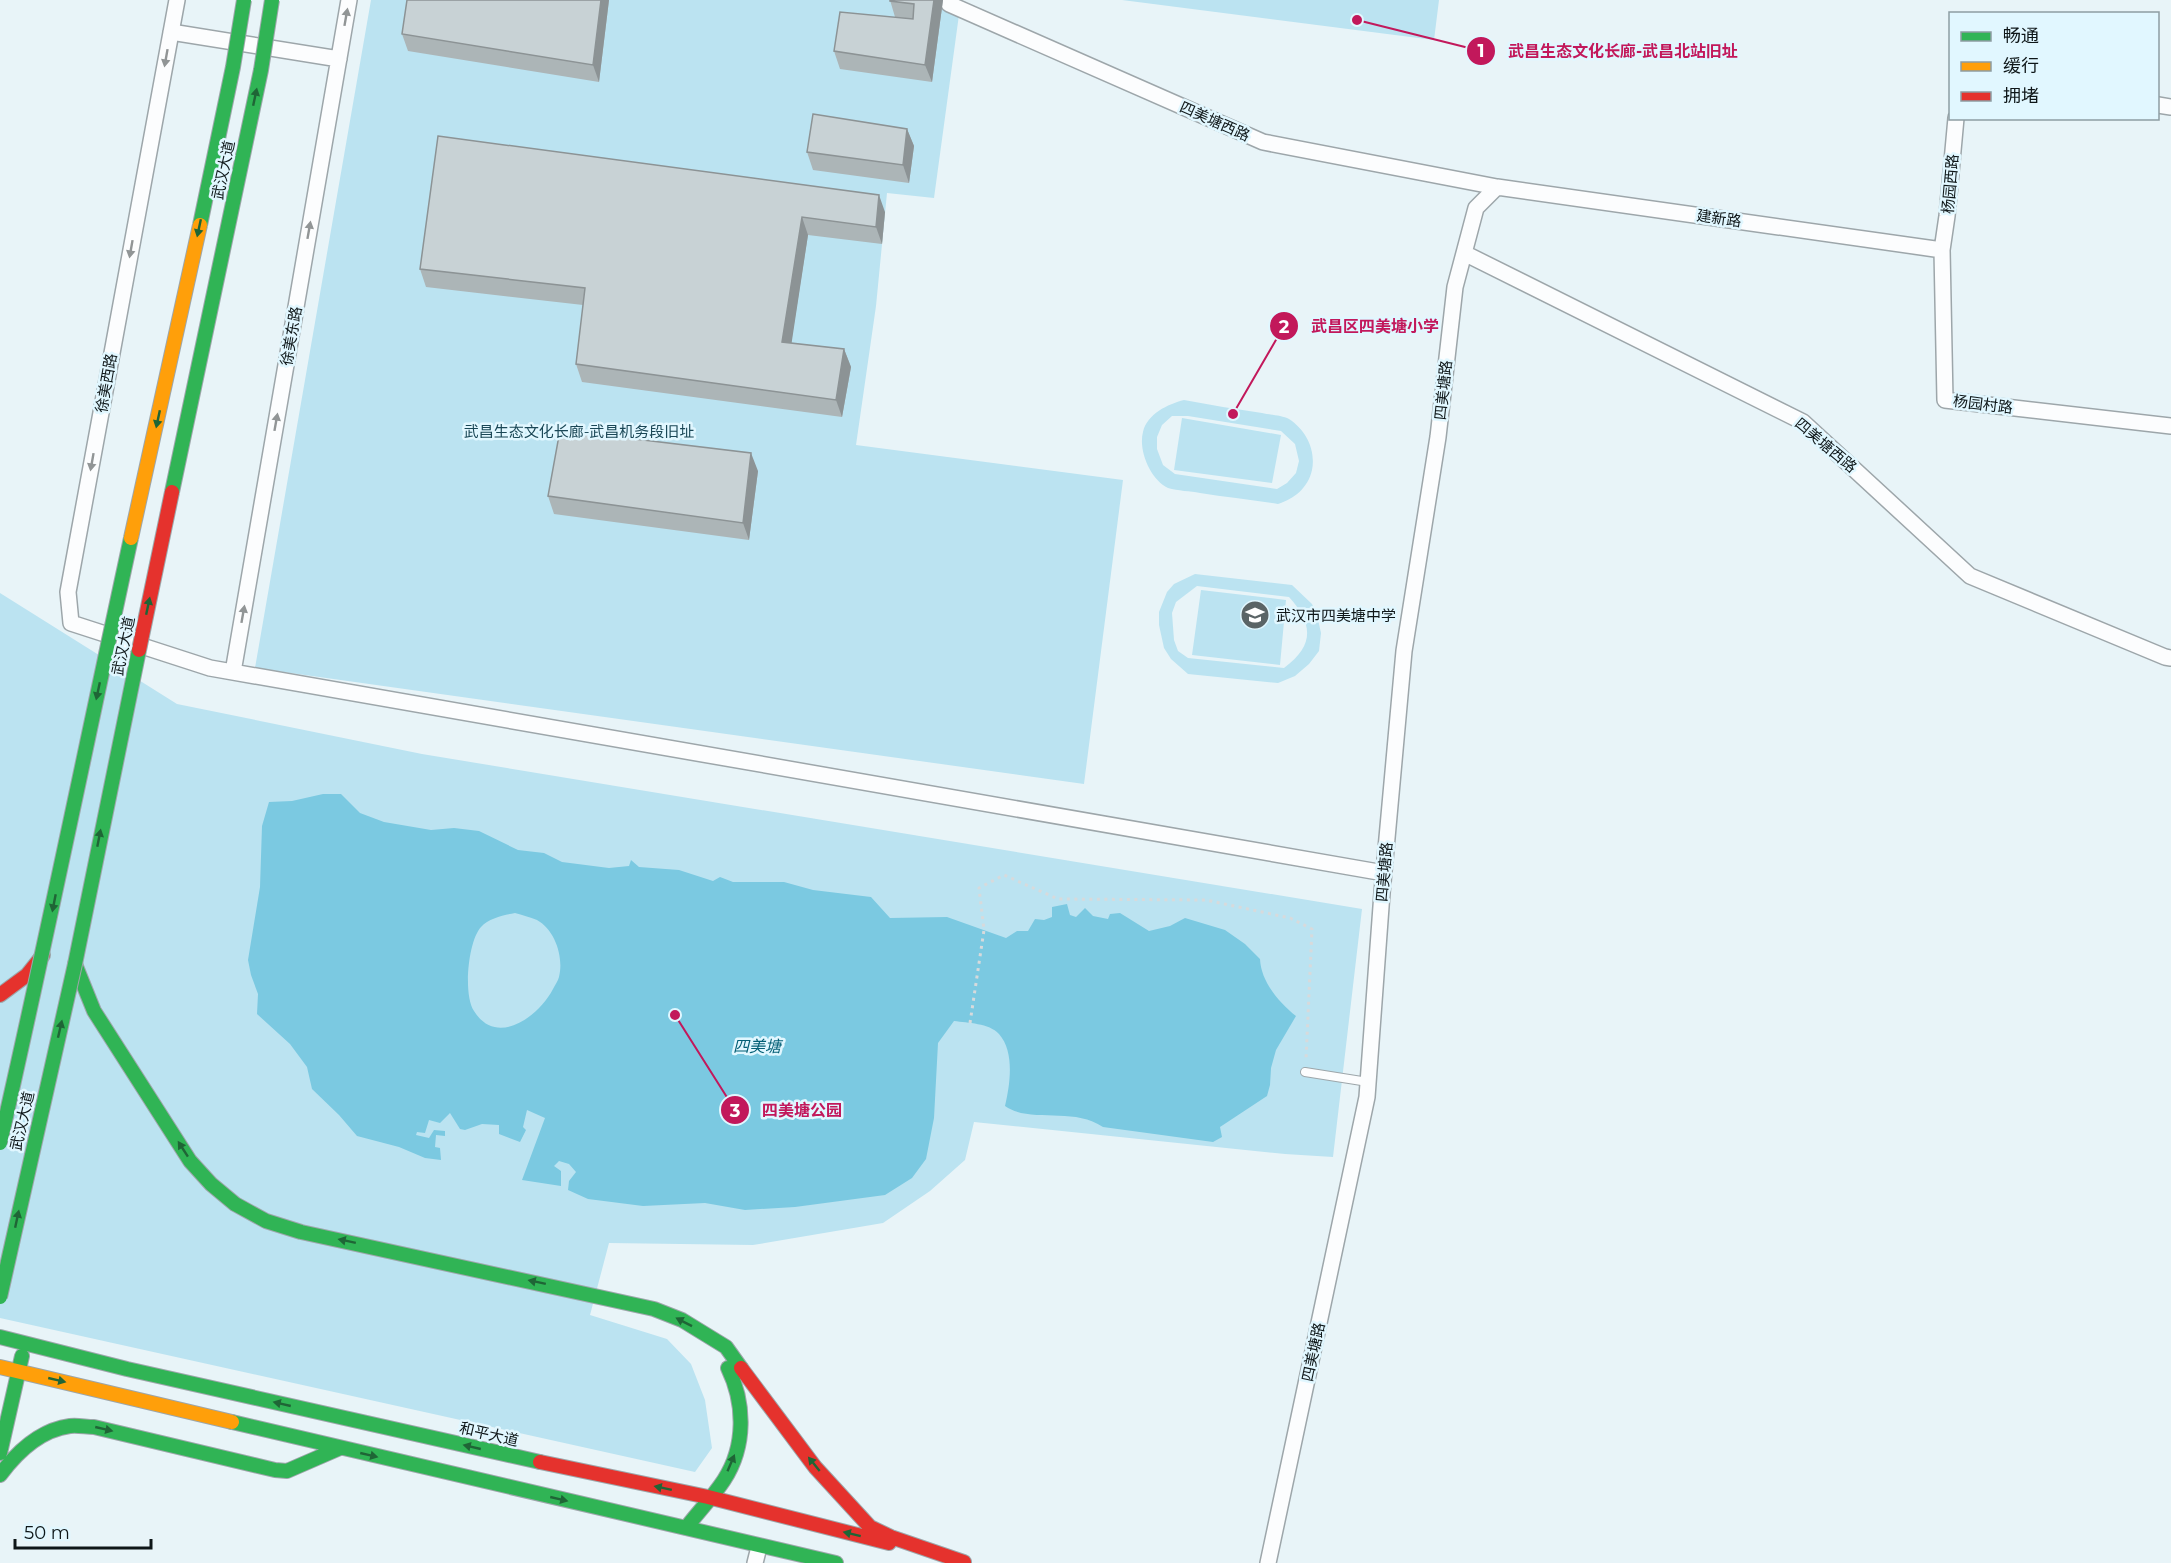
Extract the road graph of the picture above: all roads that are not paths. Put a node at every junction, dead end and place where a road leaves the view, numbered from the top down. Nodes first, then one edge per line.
1 (177, 0) edge
2 (244, 0) edge
3 (272, 0) edge
4 (349, 0) edge
5 (949, 3) dead end
6 (171, 32) junction
7 (339, 59) junction
8 (1956, 120) edge
9 (1497, 187) junction
10 (1942, 250) junction
11 (1464, 253) junction
12 (2171, 426) edge
13 (2171, 658) edge
14 (234, 672) junction
15 (1384, 873) junction
16 (43, 955) junction
17 (75, 964) junction
18 (0, 995) edge
19 (1305, 1072) road end
20 (1368, 1082) junction
21 (0, 1143) edge
22 (0, 1297) edge
23 (708, 1335) junction
24 (0, 1337) edge
25 (25, 1343) junction
26 (0, 1367) edge
27 (19, 1371) junction
28 (340, 1448) junction
29 (0, 1453) edge
30 (0, 1474) edge
31 (708, 1497) junction
32 (686, 1528) junction
33 (759, 1547) junction
34 (967, 1562) edge
35 (755, 1563) edge
36 (836, 1563) edge
37 (1268, 1563) edge

1 - 6 street, 徐美西路
2 -> 16 main road, 武汉大道, bridge
17 -> 3 main road, 武汉大道, bridge
7 -> 4 street, 徐美东路
5 - 9 street, 四美塘西路
6 - 7 street
6 -> 14 street, 徐美西路
14 -> 7 street, 徐美东路
8 - 10 street, 杨园西路
9 - 10 street, 建新路
9 - 11 street, 四美塘路
10 - 12 street, 杨园村路
11 - 13 street, 四美塘西路
11 - 15 street, 四美塘路
14 - 15 street
15 - 20 street, 四美塘路
16 - 18 main road
16 - 21 main road, 武汉大道, bridge
22 -> 17 main road, 武汉大道, bridge
23 -> 17 main road
19 - 20 lane
20 - 37 street, 四美塘路
31 -> 23 main road
34 -> 23 main road
24 - 25 main road, 和平大道
25 - 27 main road
31 -> 25 main road, 和平大道
26 - 27 main road
27 -> 28 main road
27 - 29 main road
30 -> 28 main road
28 -> 32 main road
31 - 32 main road
34 -> 31 main road, 和平大道
32 - 33 main road
33 - 35 street
33 - 36 main road

